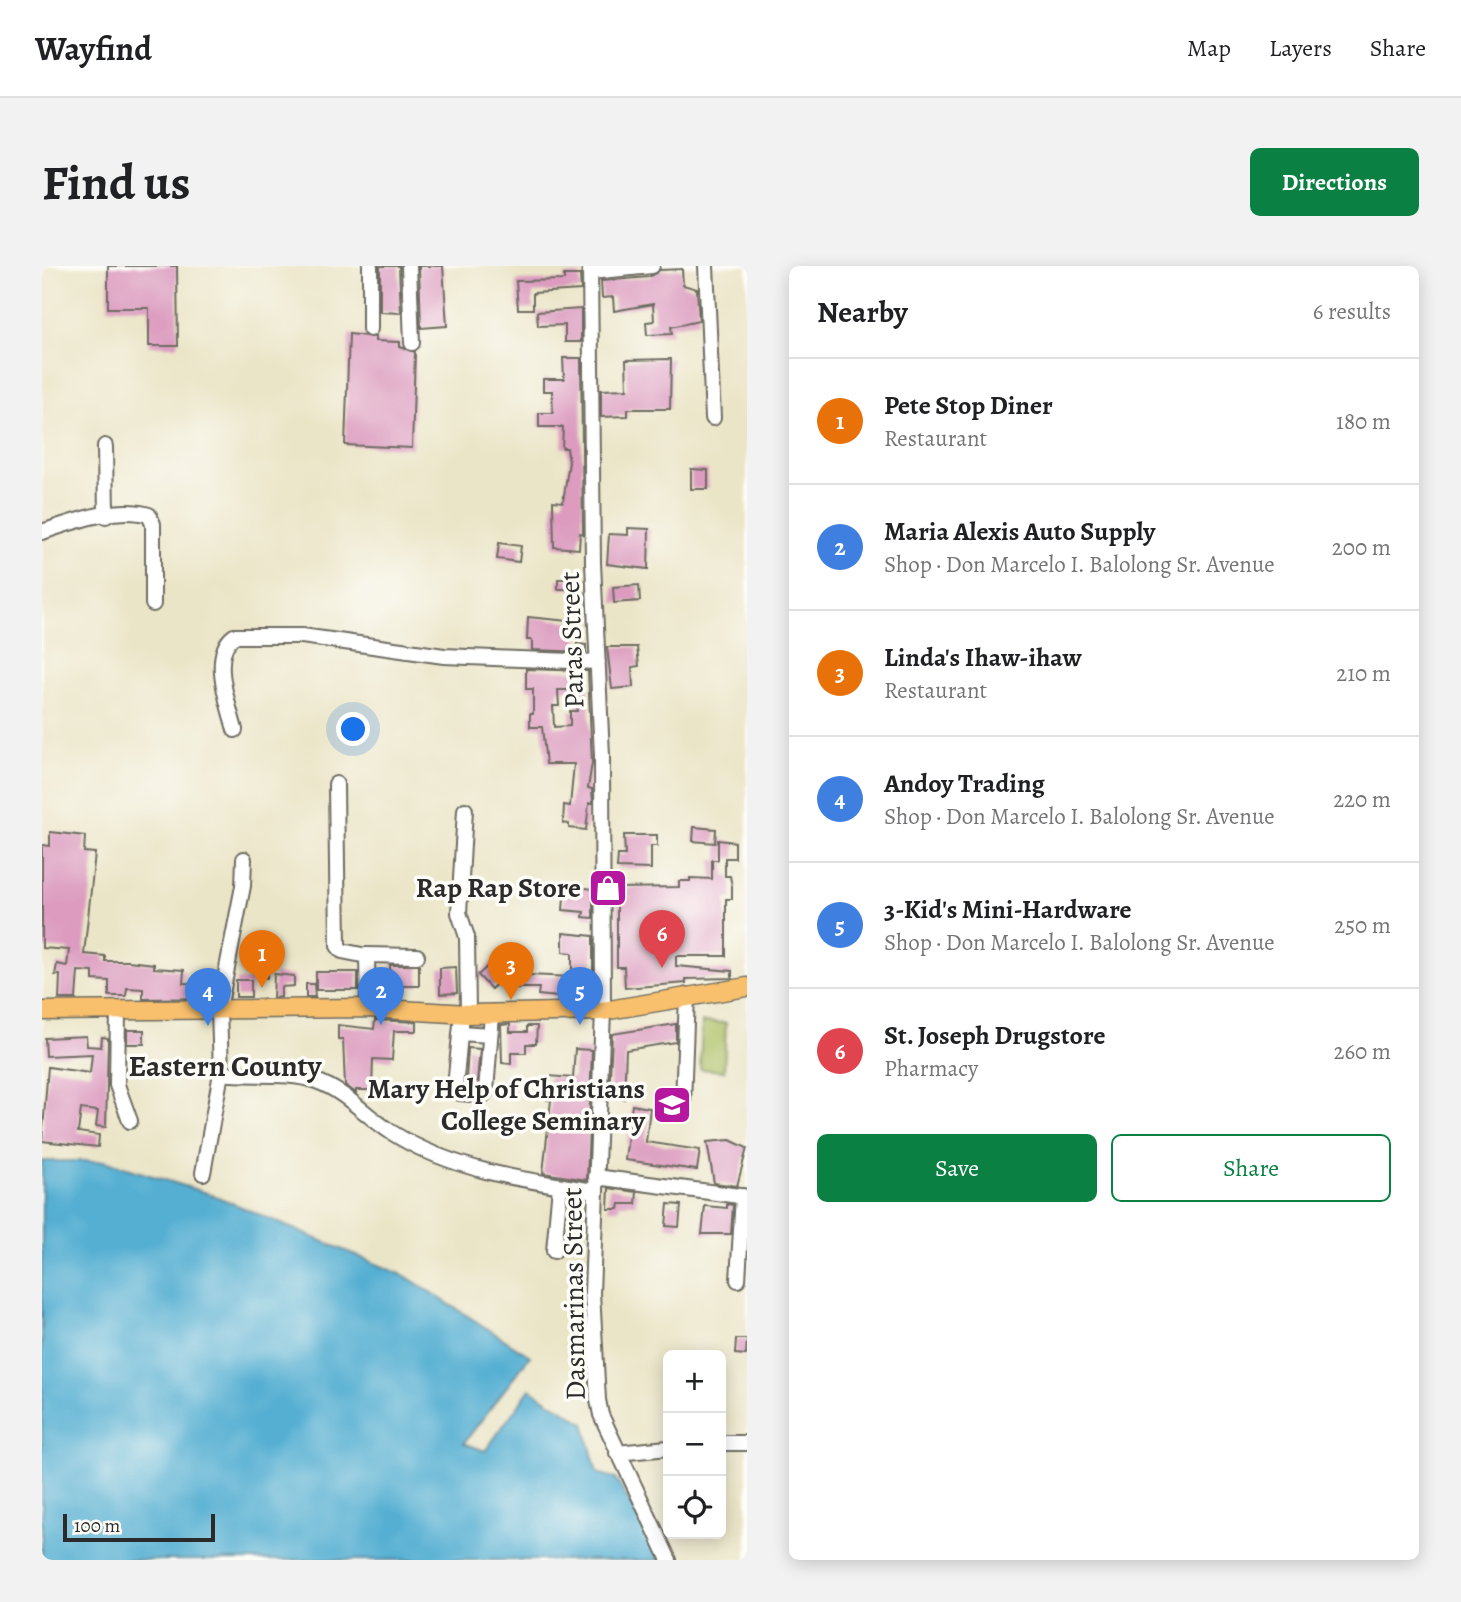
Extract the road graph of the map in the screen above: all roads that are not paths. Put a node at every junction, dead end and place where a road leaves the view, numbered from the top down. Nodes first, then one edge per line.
1 (370, 266) edge
2 (409, 266) edge
3 (652, 266) edge
4 (706, 266) edge
5 (590, 269) edge
6 (370, 328) dead end
7 (412, 342) dead end
8 (713, 418) dead end
9 (105, 446) dead end
10 (106, 516) junction
11 (42, 532) edge
12 (153, 604) dead end
13 (598, 662) junction
14 (234, 730) dead end
15 (336, 784) dead end
16 (464, 810) dead end
17 (244, 859) dead end
18 (366, 955) junction
19 (417, 956) dead end
20 (747, 987) edge
21 (687, 995) junction
22 (368, 1008) junction
23 (118, 1009) junction
24 (219, 1009) junction
25 (42, 1010) edge
26 (603, 1011) junction
27 (465, 1014) junction
28 (492, 1014) junction
29 (460, 1033) junction
30 (490, 1035) junction
31 (221, 1073) junction
32 (683, 1104) dead end
33 (130, 1121) dead end
34 (203, 1173) dead end
35 (595, 1184) junction
36 (560, 1186) junction
37 (745, 1196) edge
38 (554, 1251) dead end
39 (738, 1280) dead end
40 (726, 1443) edge
41 (747, 1443) edge
42 (663, 1448) edge
43 (617, 1453) junction
44 (669, 1560) edge

1 - 6 street
2 - 7 street
3 - 5 street
4 - 8 street
5 - 13 street, Paras Street
9 - 10 street
10 - 11 street
10 - 12 street
13 - 14 street
13 - 26 street, Paras Street
15 - 18 street
16 - 27 street
17 - 24 street
18 - 19 street
18 - 22 street
20 - 21 main road
21 - 26 main road
21 - 32 street
22 - 24 main road
22 - 27 main road
23 - 24 main road
23 - 25 main road
23 - 33 street
24 - 31 street
26 - 28 main road
26 - 35 street, Dasmarinas Street
27 - 28 main road
27 - 29 street
28 - 30 street
29 - 30 street
29 - 30 street
31 - 34 street
31 - 36 street
35 - 36 street
35 - 37 street
35 - 43 street, Dasmarinas Street
36 - 38 street
37 - 39 street
40 - 41 street
42 - 43 street
43 - 44 street, Dasmarinas Street

